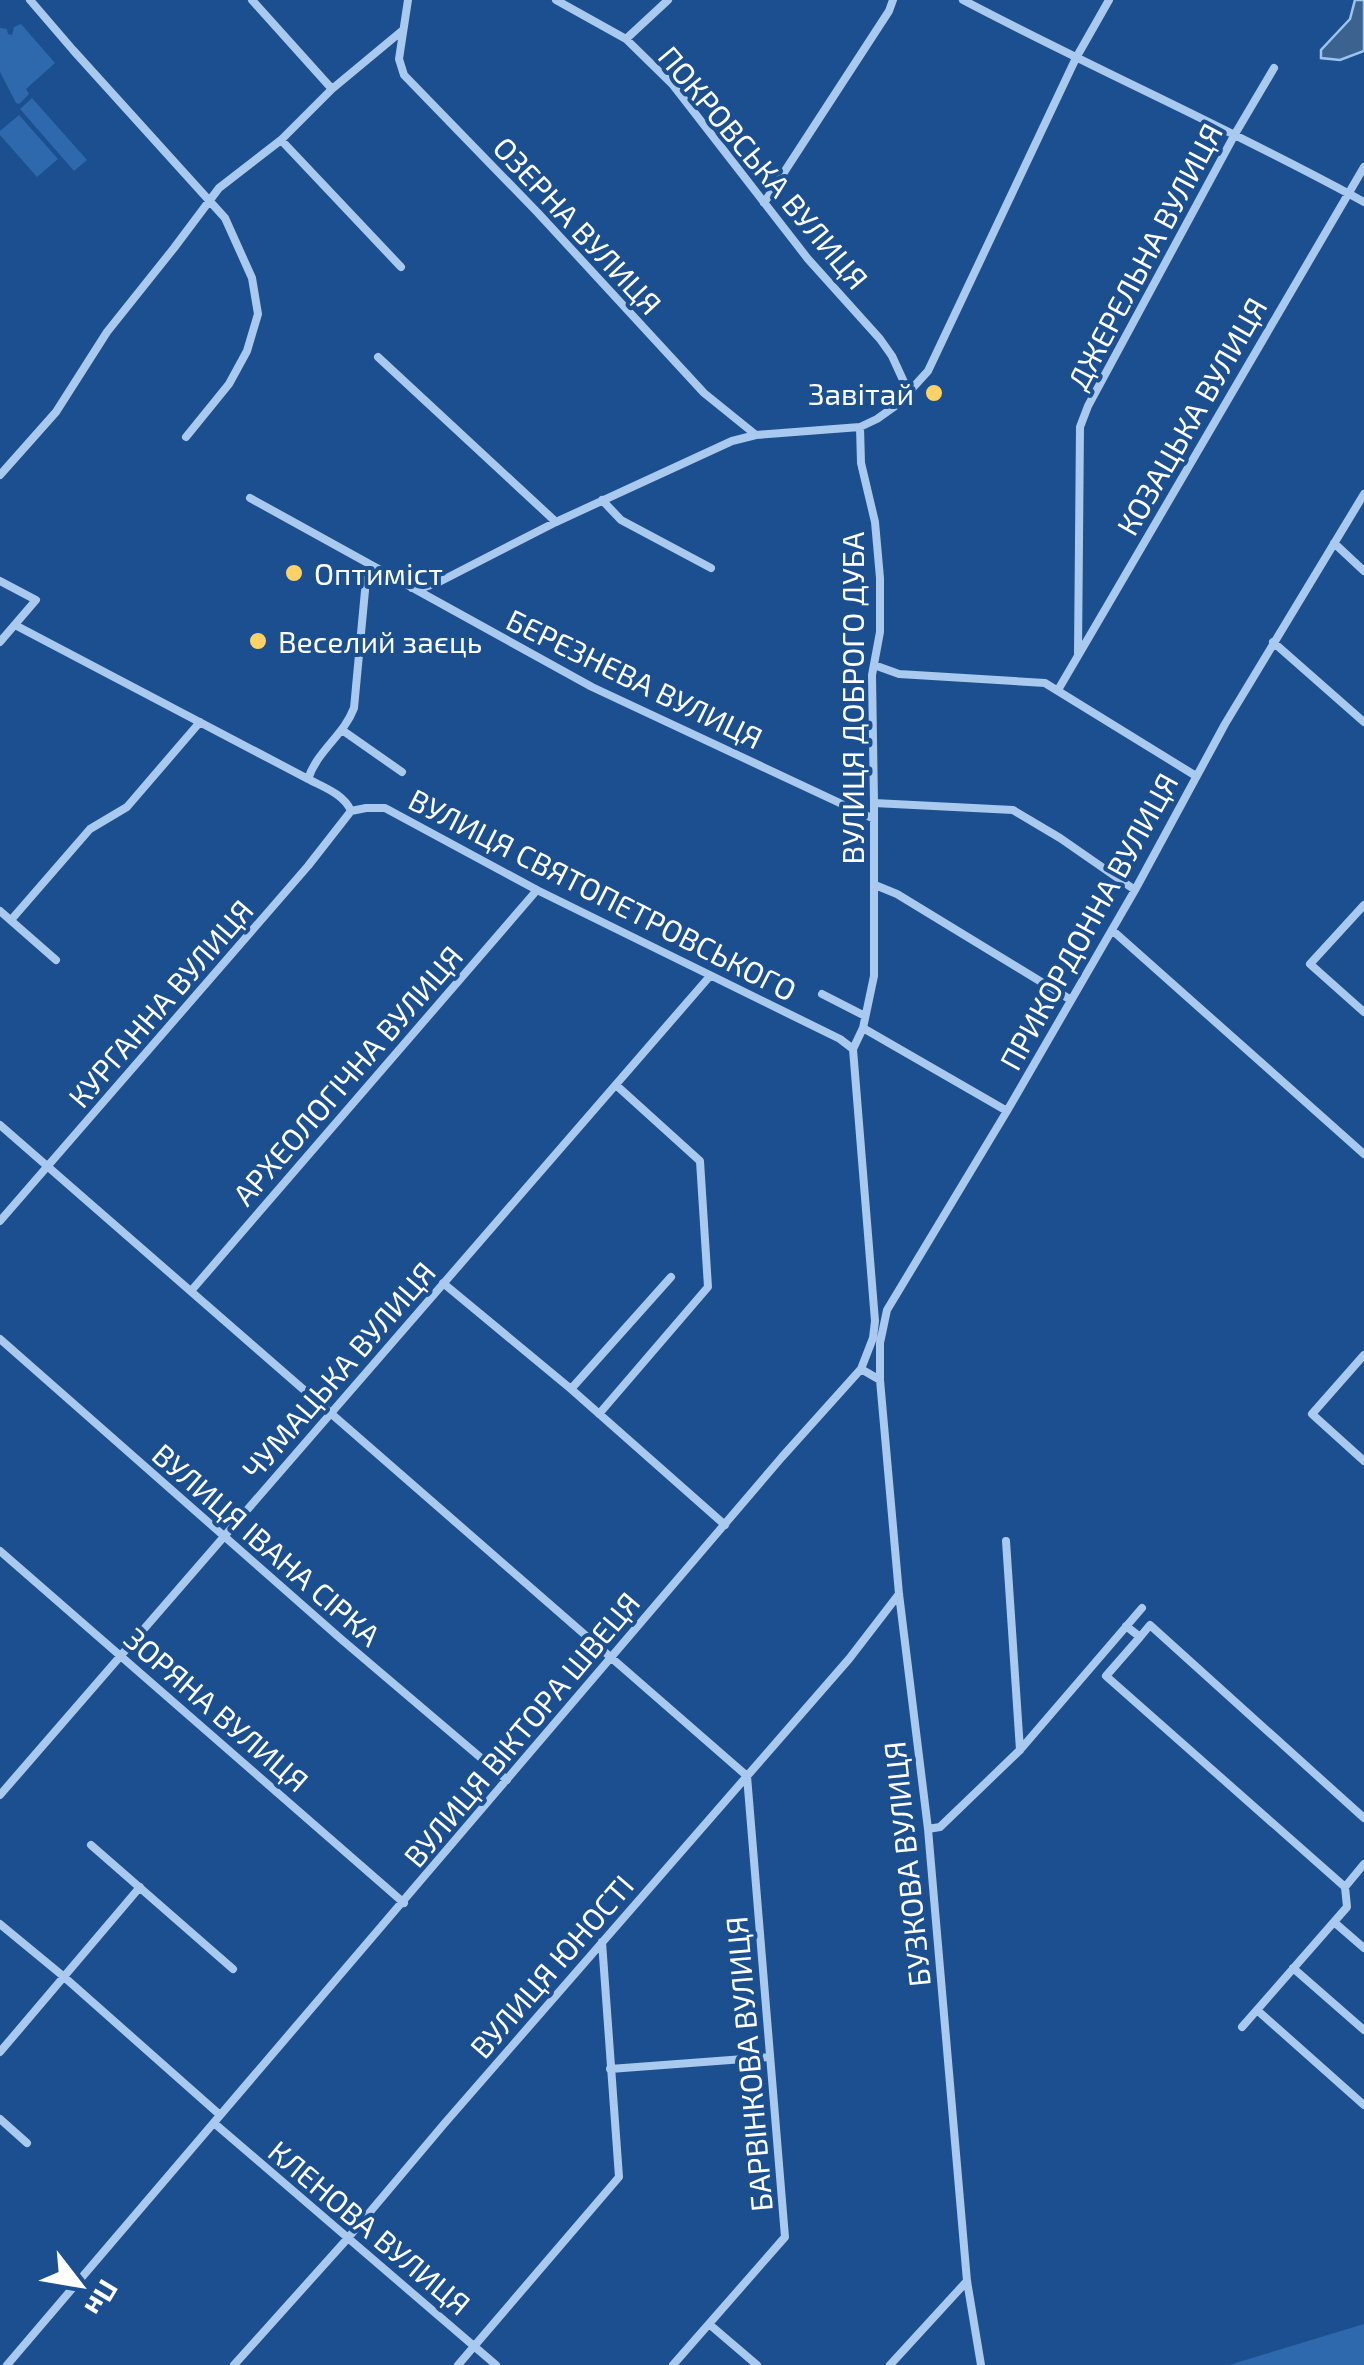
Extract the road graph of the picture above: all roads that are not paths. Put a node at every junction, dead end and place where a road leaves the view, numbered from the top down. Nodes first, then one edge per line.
1 (30, 0) edge
2 (252, 0) edge
3 (408, 0) edge
4 (556, 0) edge
5 (668, 0) edge
6 (893, 0) edge
7 (964, 0) edge
8 (1109, 0) edge
9 (403, 30) junction
10 (626, 40) junction
11 (1076, 58) junction
12 (1274, 68) dead end
13 (332, 89) junction
14 (1235, 134) junction
15 (281, 140) junction
16 (1364, 168) edge
17 (1347, 193) junction
18 (1364, 202) edge
19 (210, 203) junction
20 (764, 203) junction
21 (401, 267) dead end
22 (378, 357) dead end
23 (909, 393) junction
24 (860, 427) junction
25 (756, 435) junction
26 (186, 437) dead end
27 (0, 474) edge
28 (1364, 494) edge
29 (250, 498) dead end
30 (602, 500) junction
31 (556, 522) junction
32 (1334, 543) junction
33 (711, 568) dead end
34 (380, 570) junction
35 (1364, 570) edge
36 (0, 581) edge
37 (412, 588) junction
38 (15, 624) junction
39 (0, 642) edge
40 (1274, 642) junction
41 (1078, 654) junction
42 (874, 665) junction
43 (1058, 690) junction
44 (200, 722) junction
45 (1364, 722) edge
46 (342, 730) junction
47 (402, 772) dead end
48 (1196, 776) junction
49 (308, 779) junction
50 (874, 803) junction
51 (350, 811) junction
52 (874, 819) junction
53 (875, 885) junction
54 (537, 890) junction
55 (1134, 890) junction
56 (1364, 904) edge
57 (0, 911) edge
58 (11, 920) junction
59 (1112, 930) junction
60 (56, 960) dead end
61 (710, 976) junction
62 (822, 994) dead end
63 (1071, 1000) junction
64 (1364, 1012) edge
65 (865, 1016) junction
66 (863, 1028) junction
67 (853, 1049) junction
68 (616, 1085) junction
69 (1007, 1112) junction
70 (0, 1125) edge
71 (1364, 1154) edge
72 (48, 1166) junction
73 (0, 1221) edge
74 (671, 1277) dead end
75 (443, 1283) junction
76 (191, 1290) junction
77 (0, 1340) edge
78 (1364, 1355) edge
79 (861, 1369) junction
80 (880, 1380) junction
81 (571, 1389) junction
82 (331, 1414) junction
83 (600, 1414) junction
84 (1364, 1461) edge
85 (725, 1525) junction
86 (224, 1535) junction
87 (1006, 1541) dead end
88 (0, 1551) edge
89 (899, 1594) junction
90 (1142, 1608) dead end
91 (1126, 1626) junction
92 (1140, 1637) junction
93 (121, 1655) junction
94 (610, 1658) junction
95 (1020, 1750) junction
96 (747, 1776) junction
97 (506, 1780) junction
98 (0, 1795) edge
99 (1364, 1818) edge
100 (928, 1829) junction
101 (91, 1845) dead end
102 (1364, 1864) edge
103 (140, 1887) junction
104 (1344, 1887) junction
105 (404, 1903) junction
106 (1334, 1922) junction
107 (0, 1924) edge
108 (602, 1942) junction
109 (1364, 1948) edge
110 (233, 1968) dead end
111 (1294, 1968) junction
112 (63, 1976) junction
113 (1257, 2010) junction
114 (1242, 2026) dead end
115 (1364, 2030) edge
116 (0, 2052) edge
117 (770, 2057) junction
118 (610, 2068) junction
119 (1364, 2105) edge
120 (0, 2119) edge
121 (217, 2119) junction
122 (28, 2143) dead end
123 (348, 2238) junction
124 (967, 2282) junction
125 (709, 2324) junction
126 (475, 2346) junction
127 (7, 2365) edge
128 (234, 2365) edge
129 (458, 2365) edge
130 (496, 2365) edge
131 (673, 2365) edge
132 (758, 2365) edge
133 (890, 2365) edge
134 (981, 2365) edge

1 - 19 street
2 - 13 street
3 - 9 street, ОЗЕРНА ВУЛИЦЯ
4 - 10 street, ПОКРОВСЬКА ВУЛИЦЯ
5 - 10 street
6 - 20 street
7 - 11 street
8 - 11 street
9 - 13 street
9 - 25 street, ОЗЕРНА ВУЛИЦЯ
10 - 20 street, ПОКРОВСЬКА ВУЛИЦЯ
11 - 14 street
11 - 23 street
12 - 14 street, ДЖЕРЕЛЬНА ВУЛИЦЯ
13 - 15 street
14 - 17 street
14 - 41 street, ДЖЕРЕЛЬНА ВУЛИЦЯ
15 - 19 street
15 - 21 street
16 - 17 street, КОЗАЦЬКА ВУЛИЦЯ
17 - 18 street
17 - 41 street, КОЗАЦЬКА ВУЛИЦЯ
19 - 26 street
19 - 27 street
20 - 23 street, ПОКРОВСЬКА ВУЛИЦЯ
22 - 31 street
23 - 24 street
24 - 25 street
24 - 42 street, ВУЛИЦЯ ДОБРОГО ДУБА
25 - 30 street
28 - 32 street, ПРИКОРДОННА ВУЛИЦЯ
29 - 34 street, БЕРЕЗНЕВА ВУЛИЦЯ
30 - 31 street
30 - 33 street
31 - 37 street
32 - 35 street
32 - 40 street, ПРИКОРДОННА ВУЛИЦЯ
34 - 37 street, БЕРЕЗНЕВА ВУЛИЦЯ
34 - 46 street
36 - 38 street
37 - 52 street, БЕРЕЗНЕВА ВУЛИЦЯ
38 - 39 street
38 - 44 street
40 - 45 street
40 - 48 street, ПРИКОРДОННА ВУЛИЦЯ
41 - 43 street, КОЗАЦЬКА ВУЛИЦЯ
42 - 43 street
42 - 50 street, ВУЛИЦЯ ДОБРОГО ДУБА
43 - 48 street
44 - 49 street
44 - 58 street
46 - 47 street
46 - 49 street
48 - 55 street, ПРИКОРДОННА ВУЛИЦЯ
49 - 51 street
50 - 52 street, ВУЛИЦЯ ДОБРОГО ДУБА
50 - 55 street
51 - 54 street, ВУЛИЦЯ СВЯТОПЕТРОВСЬКОГО
51 - 72 street, КУРГАННА ВУЛИЦЯ
52 - 53 street, ВУЛИЦЯ ДОБРОГО ДУБА
53 - 63 street
53 - 65 street, ВУЛИЦЯ ДОБРОГО ДУБА
54 - 61 street, ВУЛИЦЯ СВЯТОПЕТРОВСЬКОГО
54 - 76 street, АРХЕОЛОГІЧНА ВУЛИЦЯ
55 - 59 street, ПРИКОРДОННА ВУЛИЦЯ
56 - 64 street
57 - 58 street
58 - 60 street
59 - 63 street, ПРИКОРДОННА ВУЛИЦЯ
59 - 71 street
61 - 67 street, ВУЛИЦЯ СВЯТОПЕТРОВСЬКОГО
61 - 68 street, ЧУМАЦЬКА ВУЛИЦЯ
62 - 65 street
63 - 69 street, ПРИКОРДОННА ВУЛИЦЯ
65 - 66 street, ВУЛИЦЯ ДОБРОГО ДУБА
66 - 67 street, ВУЛИЦЯ ДОБРОГО ДУБА
66 - 69 street
67 - 79 street, ВУЛИЦЯ ВІКТОРА ШВЕЦЯ
68 - 75 street, ЧУМАЦЬКА ВУЛИЦЯ
68 - 83 street
69 - 80 street, ПРИКОРДОННА ВУЛИЦЯ
70 - 72 street
72 - 73 street, КУРГАННА ВУЛИЦЯ
72 - 76 street
74 - 81 street
75 - 81 street
75 - 82 street, ЧУМАЦЬКА ВУЛИЦЯ
76 - 82 street
77 - 86 street, ВУЛИЦЯ ІВАНА СІРКА
78 - 84 street
79 - 80 street
79 - 85 street, ВУЛИЦЯ ВІКТОРА ШВЕЦЯ
80 - 89 street, БУЗКОВА ВУЛИЦЯ
81 - 83 street
82 - 86 street, ЧУМАЦЬКА ВУЛИЦЯ
82 - 94 street
83 - 85 street
85 - 94 street, ВУЛИЦЯ ВІКТОРА ШВЕЦЯ
86 - 93 street, ЧУМАЦЬКА ВУЛИЦЯ
86 - 97 street, ВУЛИЦЯ ІВАНА СІРКА
87 - 95 street
88 - 93 street, ЗОРЯНА ВУЛИЦЯ
89 - 96 street, ВУЛИЦЯ ЮНОСТІ
89 - 100 street, БУЗКОВА ВУЛИЦЯ
90 - 91 street
91 - 92 street
91 - 95 street
92 - 99 street
92 - 104 street
93 - 98 street, ЧУМАЦЬКА ВУЛИЦЯ
93 - 105 street, ЗОРЯНА ВУЛИЦЯ
94 - 96 street
94 - 97 street, ВУЛИЦЯ ВІКТОРА ШВЕЦЯ
95 - 100 street
96 - 108 street, ВУЛИЦЯ ЮНОСТІ
96 - 117 street, БАРВІНКОВА ВУЛИЦЯ
97 - 105 street, ВУЛИЦЯ ВІКТОРА ШВЕЦЯ
100 - 124 street, БУЗКОВА ВУЛИЦЯ
101 - 103 street
102 - 104 street
103 - 110 street
103 - 112 street
104 - 106 street
105 - 121 street, ВУЛИЦЯ ВІКТОРА ШВЕЦЯ
106 - 109 street
106 - 111 street
107 - 112 street, КЛЕНОВА ВУЛИЦЯ
108 - 118 street
108 - 123 street, ВУЛИЦЯ ЮНОСТІ
111 - 113 street
111 - 115 street
112 - 116 street
112 - 121 street, КЛЕНОВА ВУЛИЦЯ
113 - 114 street
113 - 119 street
117 - 118 street
117 - 125 street, БАРВІНКОВА ВУЛИЦЯ
118 - 126 street
120 - 122 street
121 - 123 street, КЛЕНОВА ВУЛИЦЯ
121 - 127 street, ВУЛИЦЯ ВІКТОРА ШВЕЦЯ
123 - 126 street, КЛЕНОВА ВУЛИЦЯ
123 - 128 street, ВУЛИЦЯ ЮНОСТІ
124 - 133 street
124 - 134 street, БУЗКОВА ВУЛИЦЯ
125 - 131 street, БАРВІНКОВА ВУЛИЦЯ
125 - 132 street
126 - 129 street
126 - 130 street, КЛЕНОВА ВУЛИЦЯ

